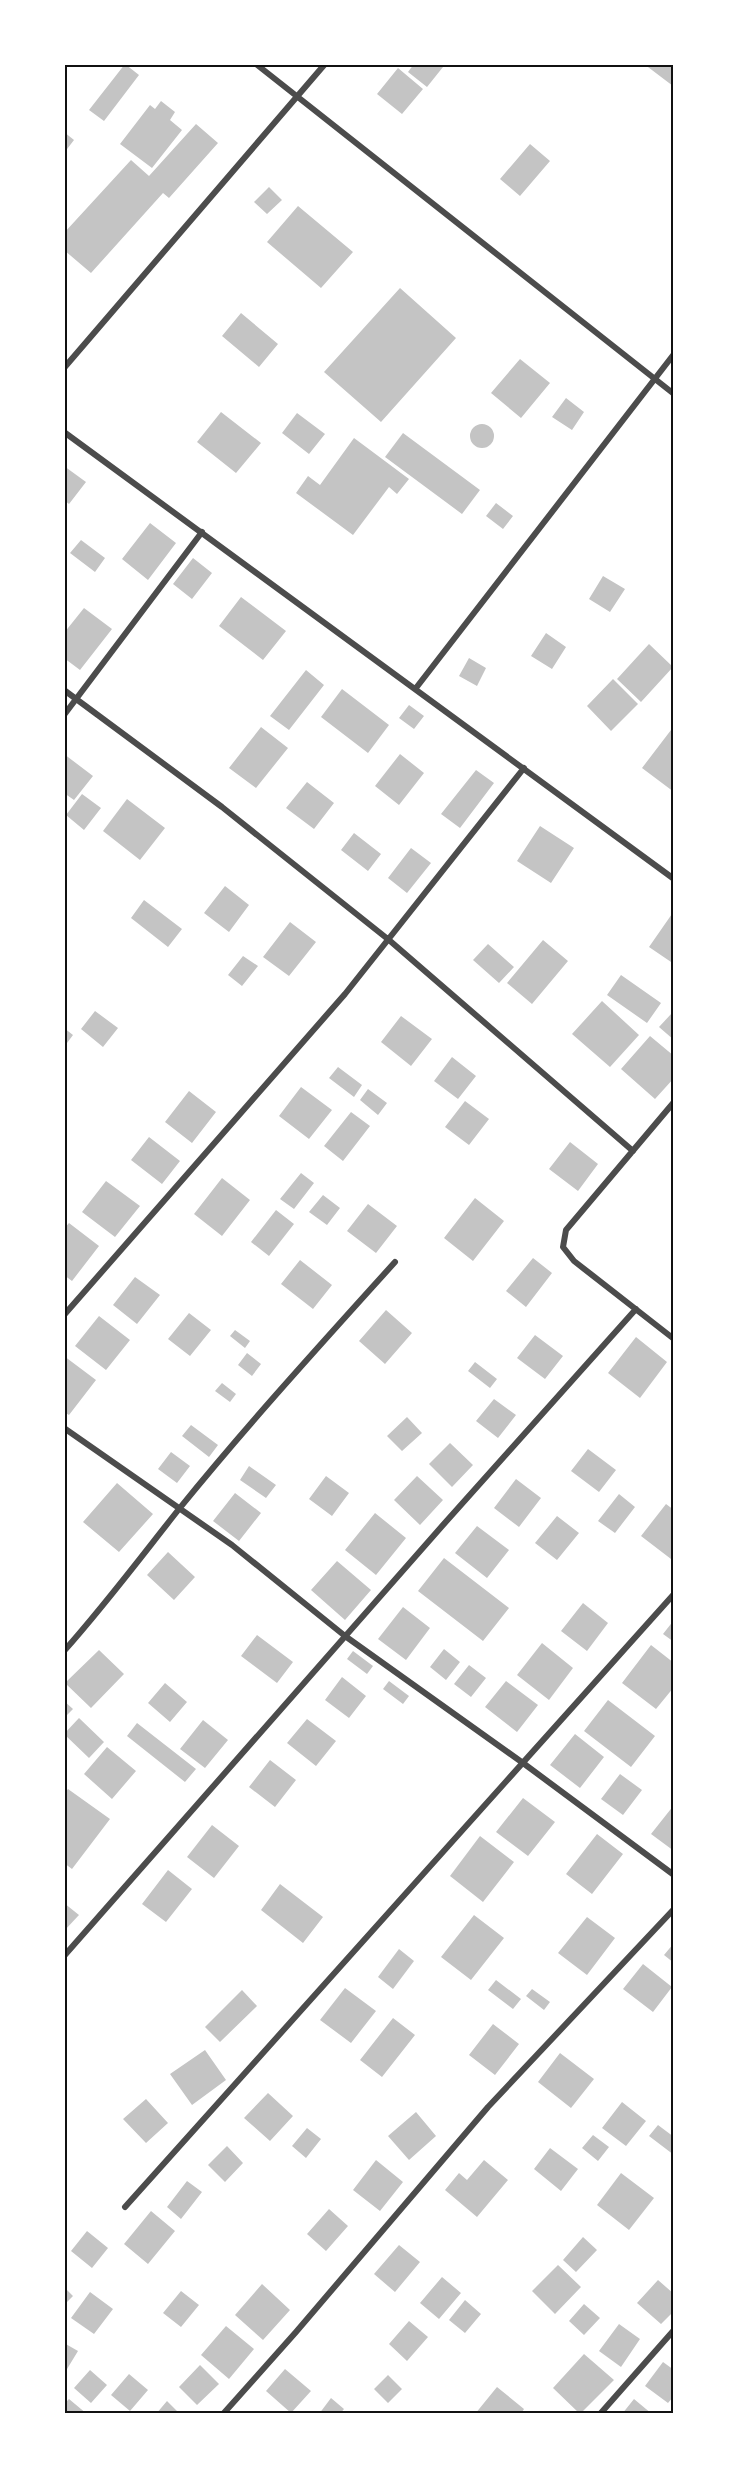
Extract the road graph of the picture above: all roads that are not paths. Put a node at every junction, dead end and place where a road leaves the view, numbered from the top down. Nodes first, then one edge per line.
1 (256, 64) edge
2 (325, 64) edge
3 (297, 98) junction
4 (674, 354) edge
5 (64, 368) edge
6 (653, 378) junction
7 (674, 394) edge
8 (64, 432) edge
9 (202, 532) junction
10 (416, 688) junction
11 (64, 690) edge
12 (76, 699) junction
13 (64, 716) edge
14 (524, 768) junction
15 (674, 879) edge
16 (389, 940) junction
17 (674, 1102) edge
18 (633, 1151) junction
19 (395, 1262) dead end
20 (636, 1309) junction
21 (64, 1315) edge
22 (674, 1339) edge
23 (64, 1428) edge
24 (180, 1508) junction
25 (674, 1594) edge
26 (345, 1636) junction
27 (64, 1651) edge
28 (523, 1763) junction
29 (674, 1875) edge
30 (674, 1909) edge
31 (64, 1956) edge
32 (125, 2207) dead end
33 (674, 2330) edge
34 (223, 2414) edge
35 (600, 2414) edge

1 - 3 street
2 - 3 street
3 - 5 street
3 - 6 street
4 - 6 street
6 - 7 street
6 - 10 street
8 - 9 street
9 - 10 street
9 - 12 street
10 - 14 street
11 - 12 street
12 - 13 street
12 - 16 street
14 - 15 street
14 - 16 street
16 - 18 street
16 - 21 street
17 - 18 street
18 - 20 street
19 - 24 street
20 - 22 street
20 - 26 street
23 - 24 street
24 - 26 street
24 - 27 street
25 - 28 street
26 - 28 street
26 - 31 street
28 - 29 street
28 - 32 street
30 - 34 street
33 - 35 street

